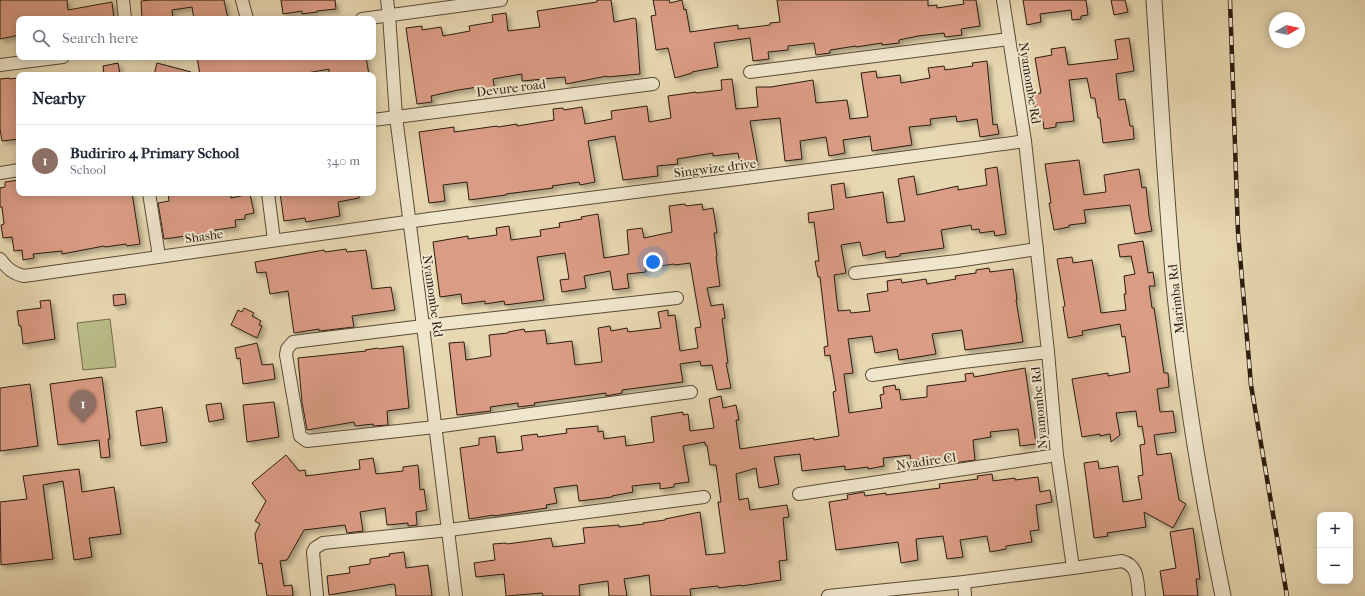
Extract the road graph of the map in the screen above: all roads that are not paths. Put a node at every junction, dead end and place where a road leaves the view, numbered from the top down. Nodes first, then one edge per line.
1 (122, 0) edge
2 (242, 0) edge
3 (387, 0) edge
4 (501, 0) edge
5 (1003, 0) edge
6 (1154, 0) edge
7 (389, 15) junction
8 (125, 16) edge
9 (246, 16) edge
10 (376, 17) edge
11 (1009, 39) junction
12 (39, 60) edge
13 (0, 65) edge
14 (750, 72) dead end
15 (653, 84) dead end
16 (396, 117) junction
17 (376, 120) edge
18 (1025, 141) junction
19 (16, 170) edge
20 (0, 173) edge
21 (149, 196) edge
22 (268, 196) edge
23 (408, 221) junction
24 (274, 240) junction
25 (1037, 248) junction
26 (159, 256) junction
27 (3, 264) edge
28 (855, 273) dead end
29 (677, 298) dead end
30 (423, 326) junction
31 (1048, 352) junction
32 (872, 375) dead end
33 (691, 392) dead end
34 (435, 427) junction
35 (1057, 455) junction
36 (799, 494) dead end
37 (704, 497) dead end
38 (449, 530) junction
39 (1074, 568) junction
40 (964, 582) junction
41 (863, 594) edge
42 (317, 596) edge
43 (456, 596) edge
44 (828, 596) edge
45 (965, 596) edge
46 (1139, 596) edge
47 (1223, 596) edge

1 - 8 street
2 - 9 street
3 - 7 street, Nyamombe Rd
4 - 7 street
5 - 11 street, Nyamombe Rd
6 - 47 street, Marimba Rd
7 - 10 street
7 - 16 street, Nyamombe Rd
11 - 14 street
11 - 18 street, Nyamombe Rd
12 - 13 street
15 - 16 street, Devure road
16 - 17 street, Devure road
16 - 23 street, Nyamombe Rd
18 - 23 street, Singwize drive
18 - 25 street, Nyamombe Rd
19 - 20 street
21 - 26 street
22 - 24 street
23 - 24 street, Shashe
23 - 30 street, Nyamombe Rd
24 - 26 street, Shashe
25 - 28 street
25 - 31 street, Nyamombe Rd
26 - 27 street, Shashe
29 - 30 street
30 - 34 street, Nyamombe Rd
30 - 34 street
31 - 32 street
31 - 35 street, Nyamombe Rd
33 - 34 street
34 - 38 street, Nyamombe Rd
35 - 36 street, Nyadire Cl
35 - 39 street, Nyamombe Rd
37 - 38 street
38 - 42 street
38 - 43 street, Nyamombe Rd
39 - 40 street
39 - 46 street
40 - 41 street
40 - 45 street
41 - 44 street

